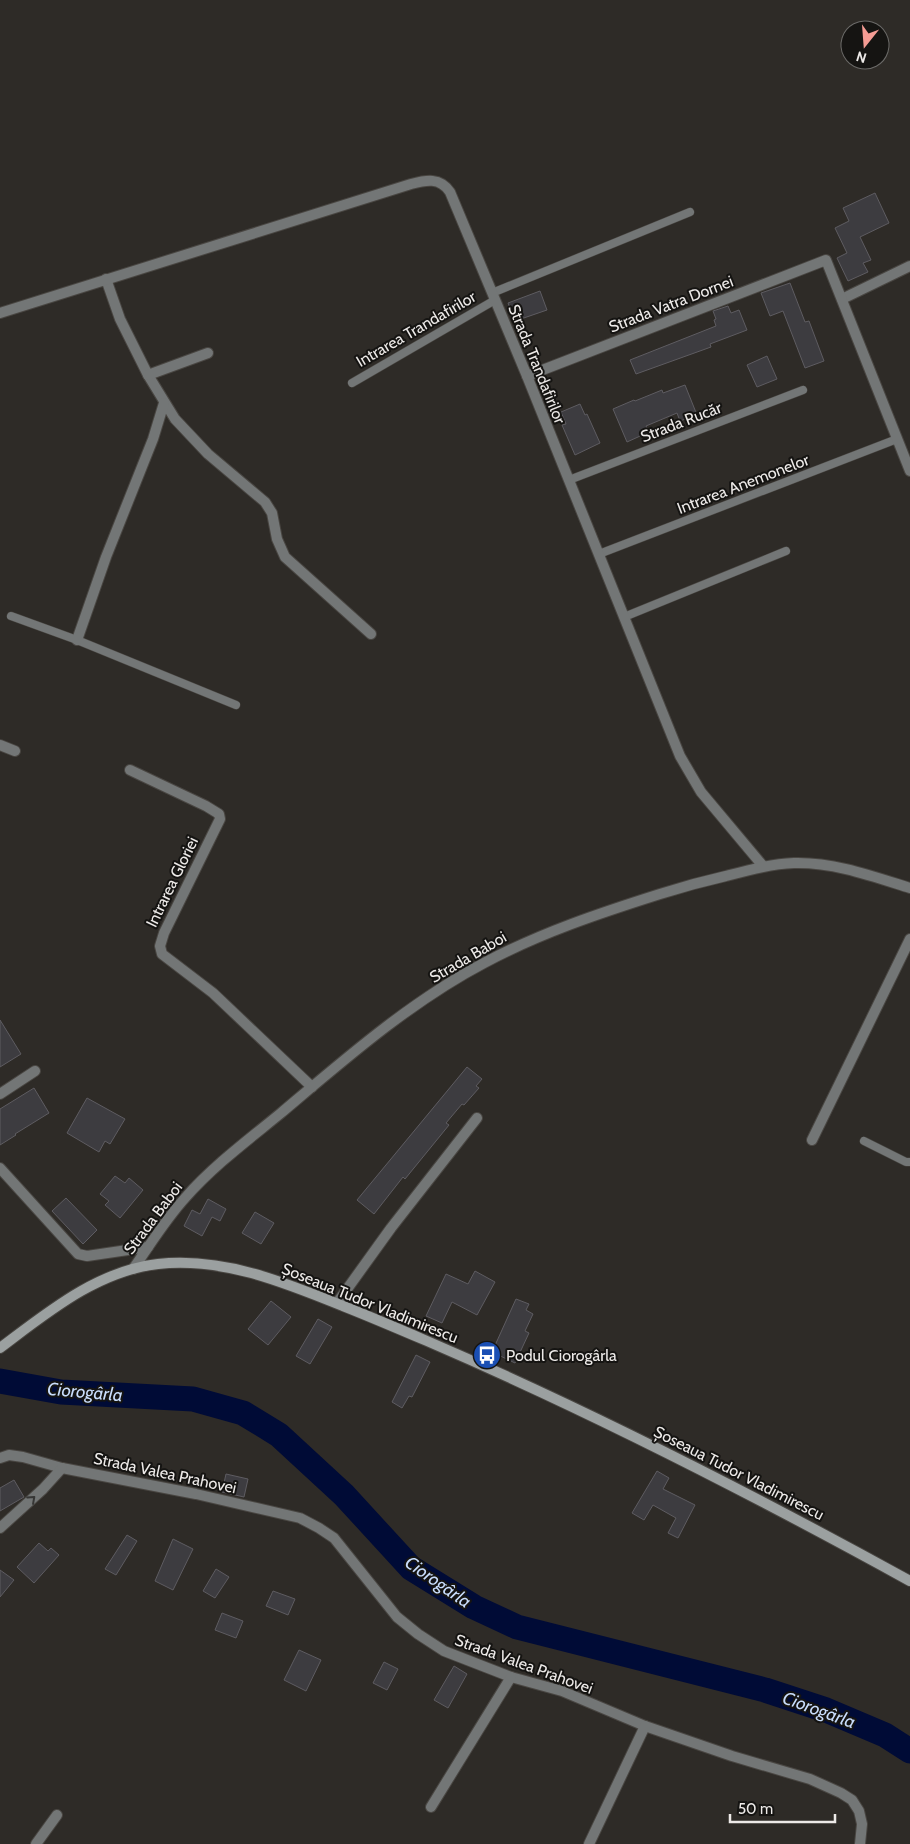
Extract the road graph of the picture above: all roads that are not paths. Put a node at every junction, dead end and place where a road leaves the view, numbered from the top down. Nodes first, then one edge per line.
1 (690, 212) dead end
2 (910, 266) edge
3 (106, 279) junction
4 (493, 296) junction
5 (842, 299) junction
6 (0, 313) edge
7 (208, 353) dead end
8 (148, 375) junction
9 (527, 376) junction
10 (352, 383) dead end
11 (803, 390) dead end
12 (164, 403) junction
13 (897, 439) junction
14 (910, 471) edge
15 (569, 480) junction
16 (786, 551) dead end
17 (599, 554) junction
18 (11, 616) dead end
19 (624, 617) junction
20 (371, 634) dead end
21 (78, 640) junction
22 (236, 705) dead end
23 (0, 745) edge
24 (15, 750) dead end
25 (130, 770) dead end
26 (764, 866) junction
27 (910, 888) edge
28 (910, 939) edge
29 (35, 1071) dead end
30 (312, 1087) junction
31 (0, 1094) edge
32 (477, 1118) dead end
33 (812, 1140) dead end
34 (864, 1141) dead end
35 (910, 1162) edge
36 (0, 1168) edge
37 (148, 1248) junction
38 (133, 1269) junction
39 (337, 1304) junction
40 (0, 1348) edge
41 (0, 1458) edge
42 (62, 1468) junction
43 (0, 1528) edge
44 (910, 1581) edge
45 (511, 1677) junction
46 (645, 1726) junction
47 (431, 1808) dead end
48 (57, 1815) dead end
49 (36, 1844) edge
50 (589, 1844) edge
51 (860, 1844) edge

1 - 4 lane, Intrarea Trandafirilor
2 - 5 street
3 - 4 street, Strada Trandafirilor
3 - 6 street, Strada Trandafirilor
3 - 8 street
4 - 9 street, Strada Trandafirilor
4 - 10 lane, Intrarea Trandafirilor
5 - 9 street, Strada Vatra Dornei
5 - 13 street
7 - 8 street
8 - 12 street
9 - 15 street, Strada Trandafirilor
11 - 15 lane, Strada Rucăr
12 - 20 street
12 - 21 street
13 - 14 street
13 - 17 lane, Intrarea Anemonelor
15 - 17 street, Strada Trandafirilor
16 - 19 lane
17 - 19 street, Strada Trandafirilor
18 - 21 lane
19 - 26 street, Strada Trandafirilor
21 - 22 lane
23 - 24 street
25 - 30 street, Intrarea Gloriei
26 - 27 street, Strada Baboi
26 - 30 street, Strada Baboi
28 - 33 street
29 - 31 street
30 - 37 street, Strada Baboi
32 - 39 street
34 - 35 lane
36 - 37 street
37 - 38 street, Strada Baboi
38 - 39 main road, Șoseaua Tudor Vladimirescu
38 - 40 main road, Șoseaua Tudor Vladimirescu
39 - 44 main road, Șoseaua Tudor Vladimirescu
41 - 42 street, Strada Valea Prahovei
43 -> 42 street
42 - 45 street, Strada Valea Prahovei
45 - 46 street, Strada Valea Prahovei
45 - 47 street
46 - 50 street
46 - 51 street, Strada Valea Prahovei
48 - 49 street

